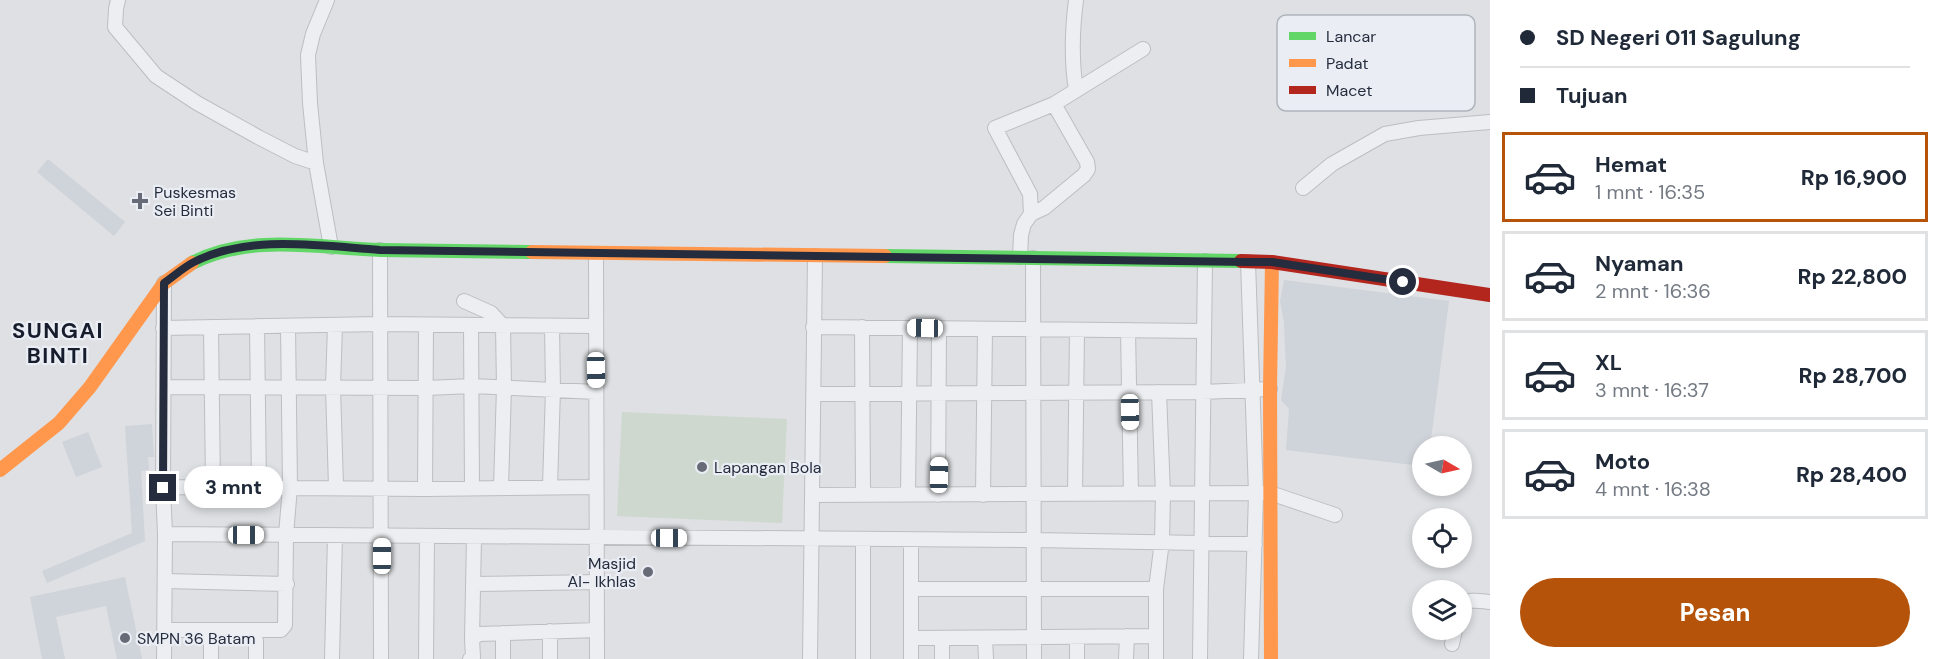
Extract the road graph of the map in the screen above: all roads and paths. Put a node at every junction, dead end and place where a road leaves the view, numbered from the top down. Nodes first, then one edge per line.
1 (118, 0) edge
2 (327, 0) edge
3 (1076, 0) edge
4 (1143, 49) dead end
5 (1076, 90) junction
6 (1054, 104) junction
7 (1490, 122) edge
8 (316, 163) junction
9 (1303, 188) dead end
10 (1031, 214) junction
11 (331, 247) junction
12 (380, 250) junction
13 (596, 254) junction
14 (814, 256) junction
15 (1026, 257) junction
16 (1205, 261) junction
17 (1248, 262) junction
18 (1272, 262) junction
19 (164, 283) junction
20 (1490, 295) edge
21 (464, 301) dead end
22 (380, 324) junction
23 (335, 325) junction
24 (471, 325) junction
25 (257, 326) junction
26 (288, 326) junction
27 (426, 326) junction
28 (503, 326) junction
29 (552, 326) junction
30 (595, 326) junction
31 (212, 327) junction
32 (813, 327) junction
33 (862, 327) junction
34 (163, 328) junction
35 (910, 328) junction
36 (939, 328) junction
37 (1270, 328) junction
38 (985, 329) junction
39 (1032, 329) junction
40 (1077, 330) junction
41 (1128, 330) junction
42 (1251, 330) junction
43 (1203, 331) junction
44 (259, 386) junction
45 (472, 386) junction
46 (164, 387) junction
47 (211, 387) junction
48 (288, 387) junction
49 (333, 387) junction
50 (504, 387) junction
51 (380, 388) junction
52 (426, 388) junction
53 (553, 389) junction
54 (1270, 389) junction
55 (1252, 391) junction
56 (597, 392) junction
57 (1033, 392) junction
58 (1077, 392) junction
59 (1130, 392) junction
60 (1159, 392) junction
61 (1203, 392) junction
62 (910, 393) junction
63 (940, 393) junction
64 (984, 393) junction
65 (814, 394) junction
66 (863, 394) junction
67 (0, 470) edge
68 (213, 487) junction
69 (259, 487) junction
70 (290, 487) junction
71 (336, 487) junction
72 (380, 487) junction
73 (472, 487) junction
74 (550, 487) junction
75 (595, 487) junction
76 (163, 488) junction
77 (501, 488) junction
78 (425, 489) junction
79 (1270, 493) junction
80 (1033, 494) junction
81 (1076, 494) junction
82 (1131, 494) junction
83 (1163, 494) junction
84 (1202, 494) junction
85 (1256, 494) junction
86 (813, 495) junction
87 (863, 495) junction
88 (908, 495) junction
89 (938, 495) junction
90 (982, 495) junction
91 (1335, 515) dead end
92 (165, 534) junction
93 (286, 536) junction
94 (335, 536) junction
95 (382, 536) junction
96 (427, 536) junction
97 (474, 537) junction
98 (597, 538) junction
99 (812, 540) junction
100 (863, 540) junction
101 (911, 540) junction
102 (1034, 540) junction
103 (1162, 541) junction
104 (1203, 542) junction
105 (1255, 544) junction
106 (165, 581) junction
107 (597, 582) junction
108 (287, 584) junction
109 (473, 584) junction
110 (1034, 589) junction
111 (1156, 589) junction
112 (911, 590) junction
113 (1472, 601) edge
114 (1490, 602) edge
115 (165, 630) junction
116 (211, 630) junction
117 (597, 630) junction
118 (254, 631) junction
119 (550, 631) junction
120 (503, 633) junction
121 (1126, 636) junction
122 (1156, 636) junction
123 (1034, 637) junction
124 (1077, 637) junction
125 (911, 638) junction
126 (942, 638) junction
127 (985, 638) junction
128 (472, 639) junction
129 (1453, 640) edge
130 (1452, 644) dead end
131 (164, 659) edge
132 (211, 659) edge
133 (256, 659) edge
134 (332, 659) edge
135 (381, 659) edge
136 (426, 659) edge
137 (470, 659) edge
138 (503, 659) edge
139 (550, 659) edge
140 (597, 659) edge
141 (810, 659) edge
142 (863, 659) edge
143 (911, 659) edge
144 (942, 659) edge
145 (986, 659) edge
146 (1034, 659) edge
147 (1077, 659) edge
148 (1126, 659) edge
149 (1156, 659) edge
150 (1200, 659) edge
151 (1251, 659) edge
152 (1271, 659) edge

1 - 8 street
2 - 8 street
3 - 5 street
4 - 5 street
5 - 6 street
6 - 10 street
6 - 10 street
7 - 9 street
8 - 11 street
10 - 15 street
11 - 12 street
11 - 19 street
12 - 13 street
12 - 22 street
13 - 14 street
13 - 30 street
14 - 15 street
14 - 32 street
15 - 16 street
15 - 39 street
16 - 17 street
16 - 43 street
17 - 18 street
17 - 42 street
18 - 20 street
18 - 37 street
19 - 34 street
19 - 67 street
21 - 28 street
22 - 23 street
22 - 27 street
22 - 51 street
23 - 26 street
23 - 49 street
24 - 27 street
24 - 28 street
24 - 45 street
25 - 26 street
25 - 31 street
25 - 44 street
26 - 48 street
27 - 52 street
28 - 29 street
28 - 50 street
29 - 30 street
29 - 53 street
30 - 56 street
31 - 34 street
31 - 47 street
32 - 33 street
32 - 65 street
33 - 35 street
33 - 66 street
34 - 46 street
35 - 36 street
35 - 62 street
36 - 38 street
36 - 63 street
37 - 42 street
37 - 54 street
38 - 39 street
38 - 64 street
39 - 40 street
39 - 57 street
40 - 41 street
40 - 58 street
41 - 43 street
41 - 59 street
42 - 55 street
43 - 61 street
44 - 47 street
44 - 48 street
44 - 69 street
45 - 50 street
45 - 52 street
45 - 73 street
46 - 47 street
46 - 76 street
47 - 68 street
48 - 49 street
48 - 70 street
49 - 51 street
49 - 71 street
50 - 53 street
50 - 77 street
51 - 52 street
51 - 72 street
52 - 78 street
53 - 56 street
53 - 74 street
54 - 55 street
54 - 79 street
55 - 61 street
55 - 85 street
56 - 75 street
57 - 58 street
57 - 64 street
57 - 80 street
58 - 59 street
58 - 81 street
59 - 60 street
59 - 82 street
60 - 61 street
60 - 83 street
61 - 84 street
62 - 63 street
62 - 66 street
62 - 88 street
63 - 64 street
63 - 89 street
64 - 90 street
65 - 66 street
65 - 86 street
66 - 87 street
68 - 69 street
68 - 76 street
69 - 70 street
70 - 71 street
70 - 93 street
71 - 72 street
72 - 78 street
72 - 95 street
73 - 77 street
73 - 78 street
74 - 75 street
74 - 77 street
75 - 98 street
76 - 92 street
79 - 85 street
79 - 91 street
79 - 152 street
80 - 81 street
80 - 90 street
80 - 102 street
81 - 82 street
82 - 83 street
83 - 84 street
83 - 103 street
84 - 85 street
84 - 104 street
85 - 105 street
86 - 87 street
86 - 99 street
87 - 88 street
88 - 89 street
89 - 90 street
92 - 93 street
92 - 106 street
93 - 94 street
93 - 108 street
94 - 95 street
94 - 134 street
95 - 96 street
95 - 135 street
96 - 97 street
96 - 136 street
97 - 98 street
97 - 109 street
98 - 99 street
98 - 107 street
99 - 100 street
99 - 141 street
100 - 101 street
100 - 142 street
101 - 102 street
101 - 112 street
102 - 103 street
102 - 110 street
103 - 104 street
103 - 111 street
104 - 105 street
104 - 150 street
105 - 151 street
106 - 108 street
106 - 115 street
107 - 109 street
107 - 117 street
108 - 118 street
109 - 128 street
110 - 111 street
110 - 112 street
110 - 123 street
111 - 122 street
112 - 125 street
113 - 114 street
115 - 116 street
115 - 131 street
116 - 118 street
116 - 132 street
117 - 119 street
117 - 140 street
118 - 133 street
119 - 120 street
119 - 139 street
120 - 128 street
120 - 138 street
121 - 122 street
121 - 124 street
121 - 148 street
122 - 149 street
123 - 124 street
123 - 127 street
123 - 146 street
124 - 147 street
125 - 126 street
125 - 143 street
126 - 127 street
126 - 144 street
127 - 145 street
128 - 137 street
129 - 130 street

